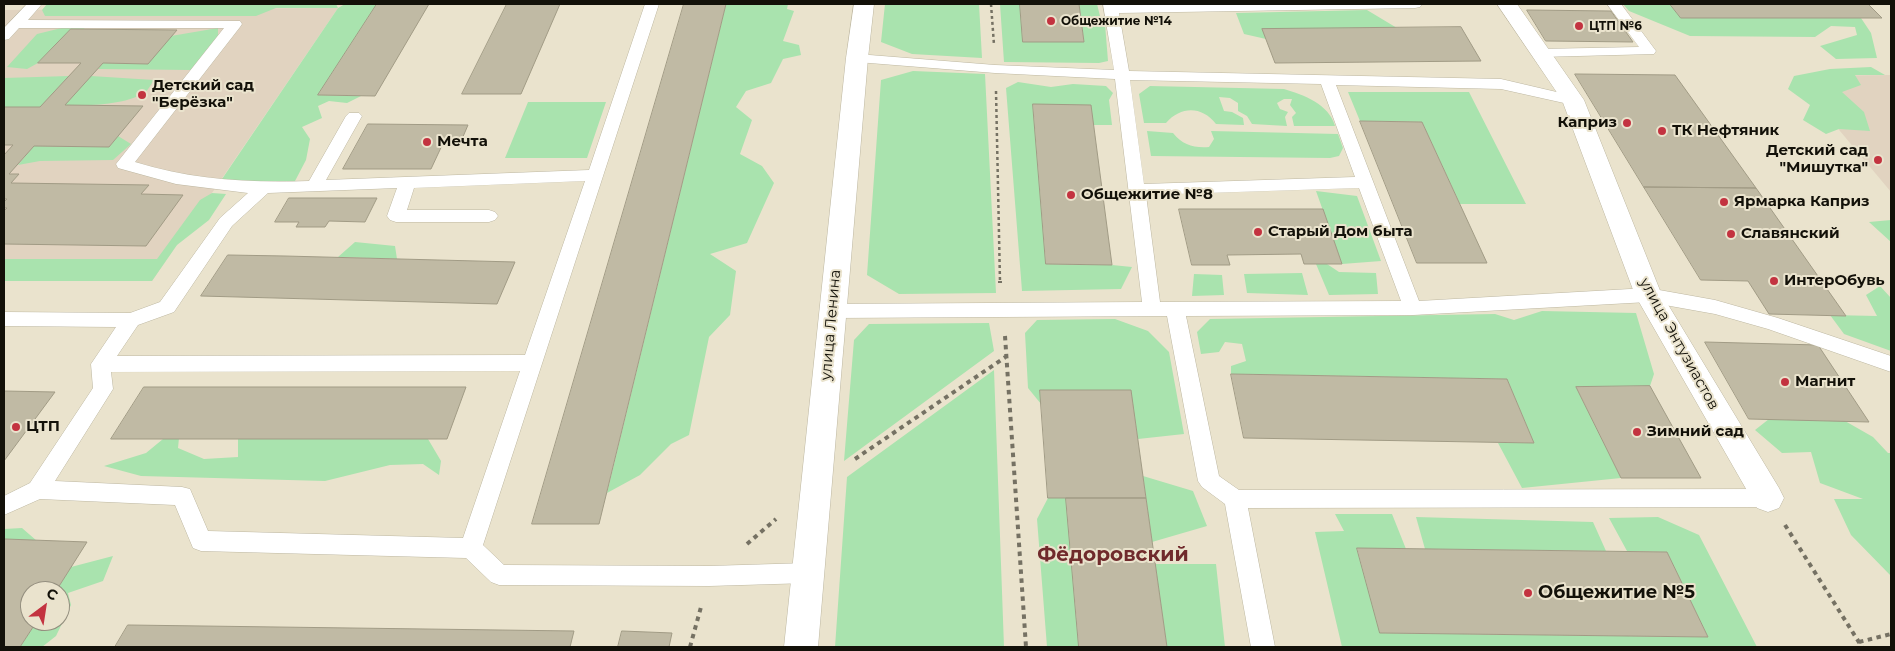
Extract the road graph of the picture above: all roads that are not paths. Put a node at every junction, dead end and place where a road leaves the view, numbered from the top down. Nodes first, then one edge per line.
1 (35, 4) edge
2 (652, 4) edge
3 (864, 4) edge
4 (1414, 4) edge
5 (1506, 4) edge
6 (1614, 4) edge
7 (1111, 7) edge
8 (15, 24) junction
9 (4, 36) edge
10 (1540, 54) junction
11 (857, 58) junction
12 (1122, 75) junction
13 (1327, 81) junction
14 (1574, 100) junction
15 (354, 116) dead end
16 (595, 175) junction
17 (408, 182) junction
18 (1366, 182) junction
19 (315, 184) junction
20 (264, 188) junction
21 (1136, 190) junction
22 (489, 216) dead end
23 (1648, 294) junction
24 (1413, 308) junction
25 (1152, 309) junction
26 (1175, 309) junction
27 (832, 311) junction
28 (4, 319) edge
29 (131, 320) junction
30 (533, 363) junction
31 (101, 364) junction
32 (1891, 364) edge
33 (38, 490) junction
34 (1768, 498) joint
35 (1235, 499) junction
36 (4, 506) edge
37 (472, 548) junction
38 (808, 573) junction
39 (801, 647) edge
40 (1262, 647) edge

1 - 8 lane
2 - 16 lane
3 - 11 street, улица Ленина
4 - 7 lane
5 - 10 street, улица Энтузиастов
6 - 10 lane
7 - 12 lane
8 - 9 lane
8 - 20 lane
10 - 14 street, улица Энтузиастов
11 - 12 lane
11 - 27 street, улица Ленина
12 - 13 lane
12 - 21 lane
13 - 14 lane
13 - 18 lane
14 - 23 street, улица Энтузиастов
15 - 19 lane
16 - 17 lane
16 - 30 lane
17 - 19 lane
17 - 22 lane
18 - 21 lane
18 - 24 lane
19 - 20 lane
20 - 29 lane
21 - 25 lane
23 - 24 lane
23 - 32 lane
23 - 34 street, улица Энтузиастов
24 - 26 lane
25 - 26 lane
25 - 27 lane
26 - 35 lane
27 - 38 street, улица Ленина
28 - 29 lane
29 - 31 lane
30 - 31 lane
30 - 37 lane
31 - 33 lane
33 - 36 lane
33 - 37 lane
34 - 35 lane
35 - 40 lane
37 - 38 lane
38 - 39 street, улица Ленина

